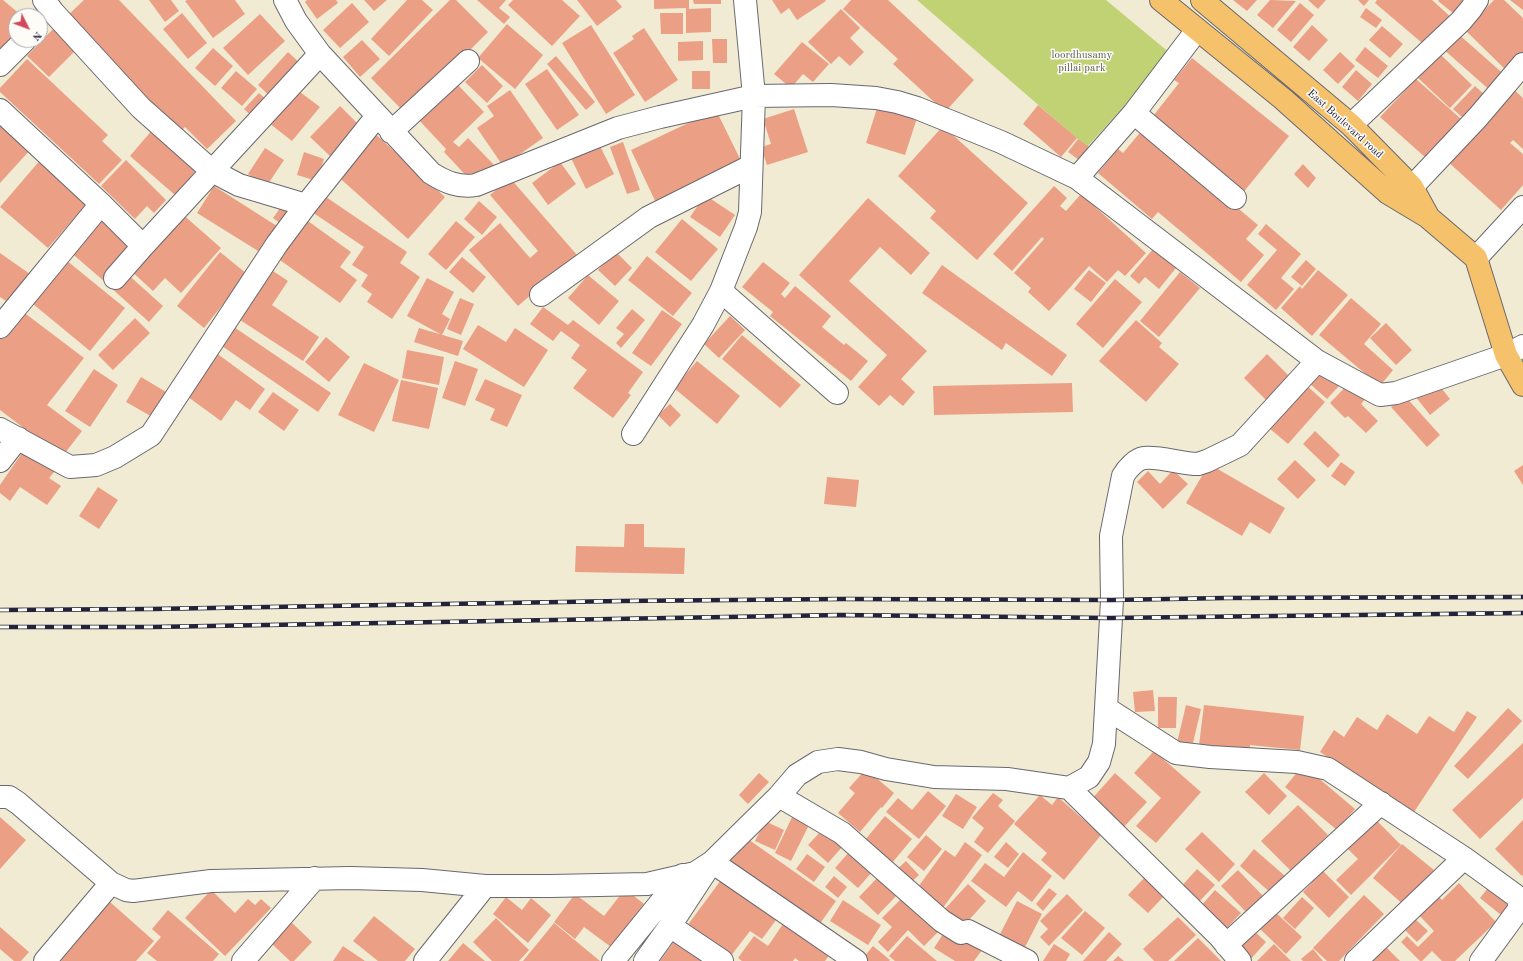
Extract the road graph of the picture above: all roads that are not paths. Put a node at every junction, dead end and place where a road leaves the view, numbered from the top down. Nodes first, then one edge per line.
1 (285, 0) edge
2 (745, 0) edge
3 (1161, 0) edge
4 (1202, 0) edge
5 (1477, 0) edge
6 (48, 15) edge
7 (1197, 30) junction
8 (17, 48) edge
9 (320, 54) junction
10 (468, 61) dead end
11 (1523, 64) edge
12 (0, 65) edge
13 (754, 96) junction
14 (0, 110) edge
15 (1134, 113) junction
16 (384, 124) junction
17 (1351, 125) junction
18 (751, 166) junction
19 (212, 171) junction
20 (1076, 178) junction
21 (1412, 187) junction
22 (1235, 198) dead end
23 (101, 204) junction
24 (306, 205) junction
25 (1523, 207) edge
26 (1429, 218) junction
27 (143, 246) junction
28 (1476, 258) junction
29 (115, 278) dead end
30 (720, 291) junction
31 (541, 295) dead end
32 (0, 327) edge
33 (1514, 351) edge
34 (1318, 360) junction
35 (1523, 385) edge
36 (837, 393) dead end
37 (9, 433) edge
38 (633, 434) dead end
39 (0, 461) edge
40 (1106, 708) junction
41 (1069, 788) junction
42 (779, 796) junction
43 (0, 797) edge
44 (1381, 803) junction
45 (1464, 858) junction
46 (712, 862) junction
47 (683, 875) junction
48 (315, 878) junction
49 (111, 884) junction
50 (485, 886) junction
51 (670, 926) junction
52 (1226, 945) junction
53 (45, 961) edge
54 (243, 961) edge
55 (425, 961) edge
56 (613, 961) edge
57 (644, 961) edge
58 (722, 961) edge
59 (856, 961) edge
60 (1027, 961) edge
61 (1240, 961) edge
62 (1356, 961) edge
63 (1481, 961) edge

1 - 9 street
2 - 13 street
3 - 7 main road
4 - 17 main road, East Boulevard road
5 - 17 street
6 - 19 street
7 - 15 street
7 - 26 main road
8 - 12 street
9 - 16 street
9 - 19 street
10 - 16 street
11 - 21 street
13 - 16 street
13 - 18 street
13 - 20 street
14 - 23 street
15 - 20 street
15 - 22 street
16 - 24 street
17 - 21 main road, East Boulevard road
18 - 30 street
18 - 31 street
19 - 24 street
19 - 27 street
20 - 34 street
21 - 26 main road, East Boulevard road
23 - 27 street
23 - 32 street
24 - 37 street
25 - 28 street
26 - 28 main road, East Boulevard road
27 - 29 street
28 - 33 main road
30 - 36 street
30 - 38 street
33 - 34 street
33 - 35 main road
34 - 40 street
37 - 39 street
40 - 41 street
40 - 44 street
41 - 42 street
41 - 52 street
42 - 46 street
42 - 60 street
43 - 49 street
44 - 45 street
44 - 52 street
45 - 62 street
45 - 63 street
46 - 47 street
46 - 51 street
46 - 59 street
47 - 50 street
47 - 56 street
48 - 49 street
48 - 50 street
48 - 54 street
49 - 53 street
50 - 55 street
51 - 57 street
51 - 58 street
52 - 61 street

